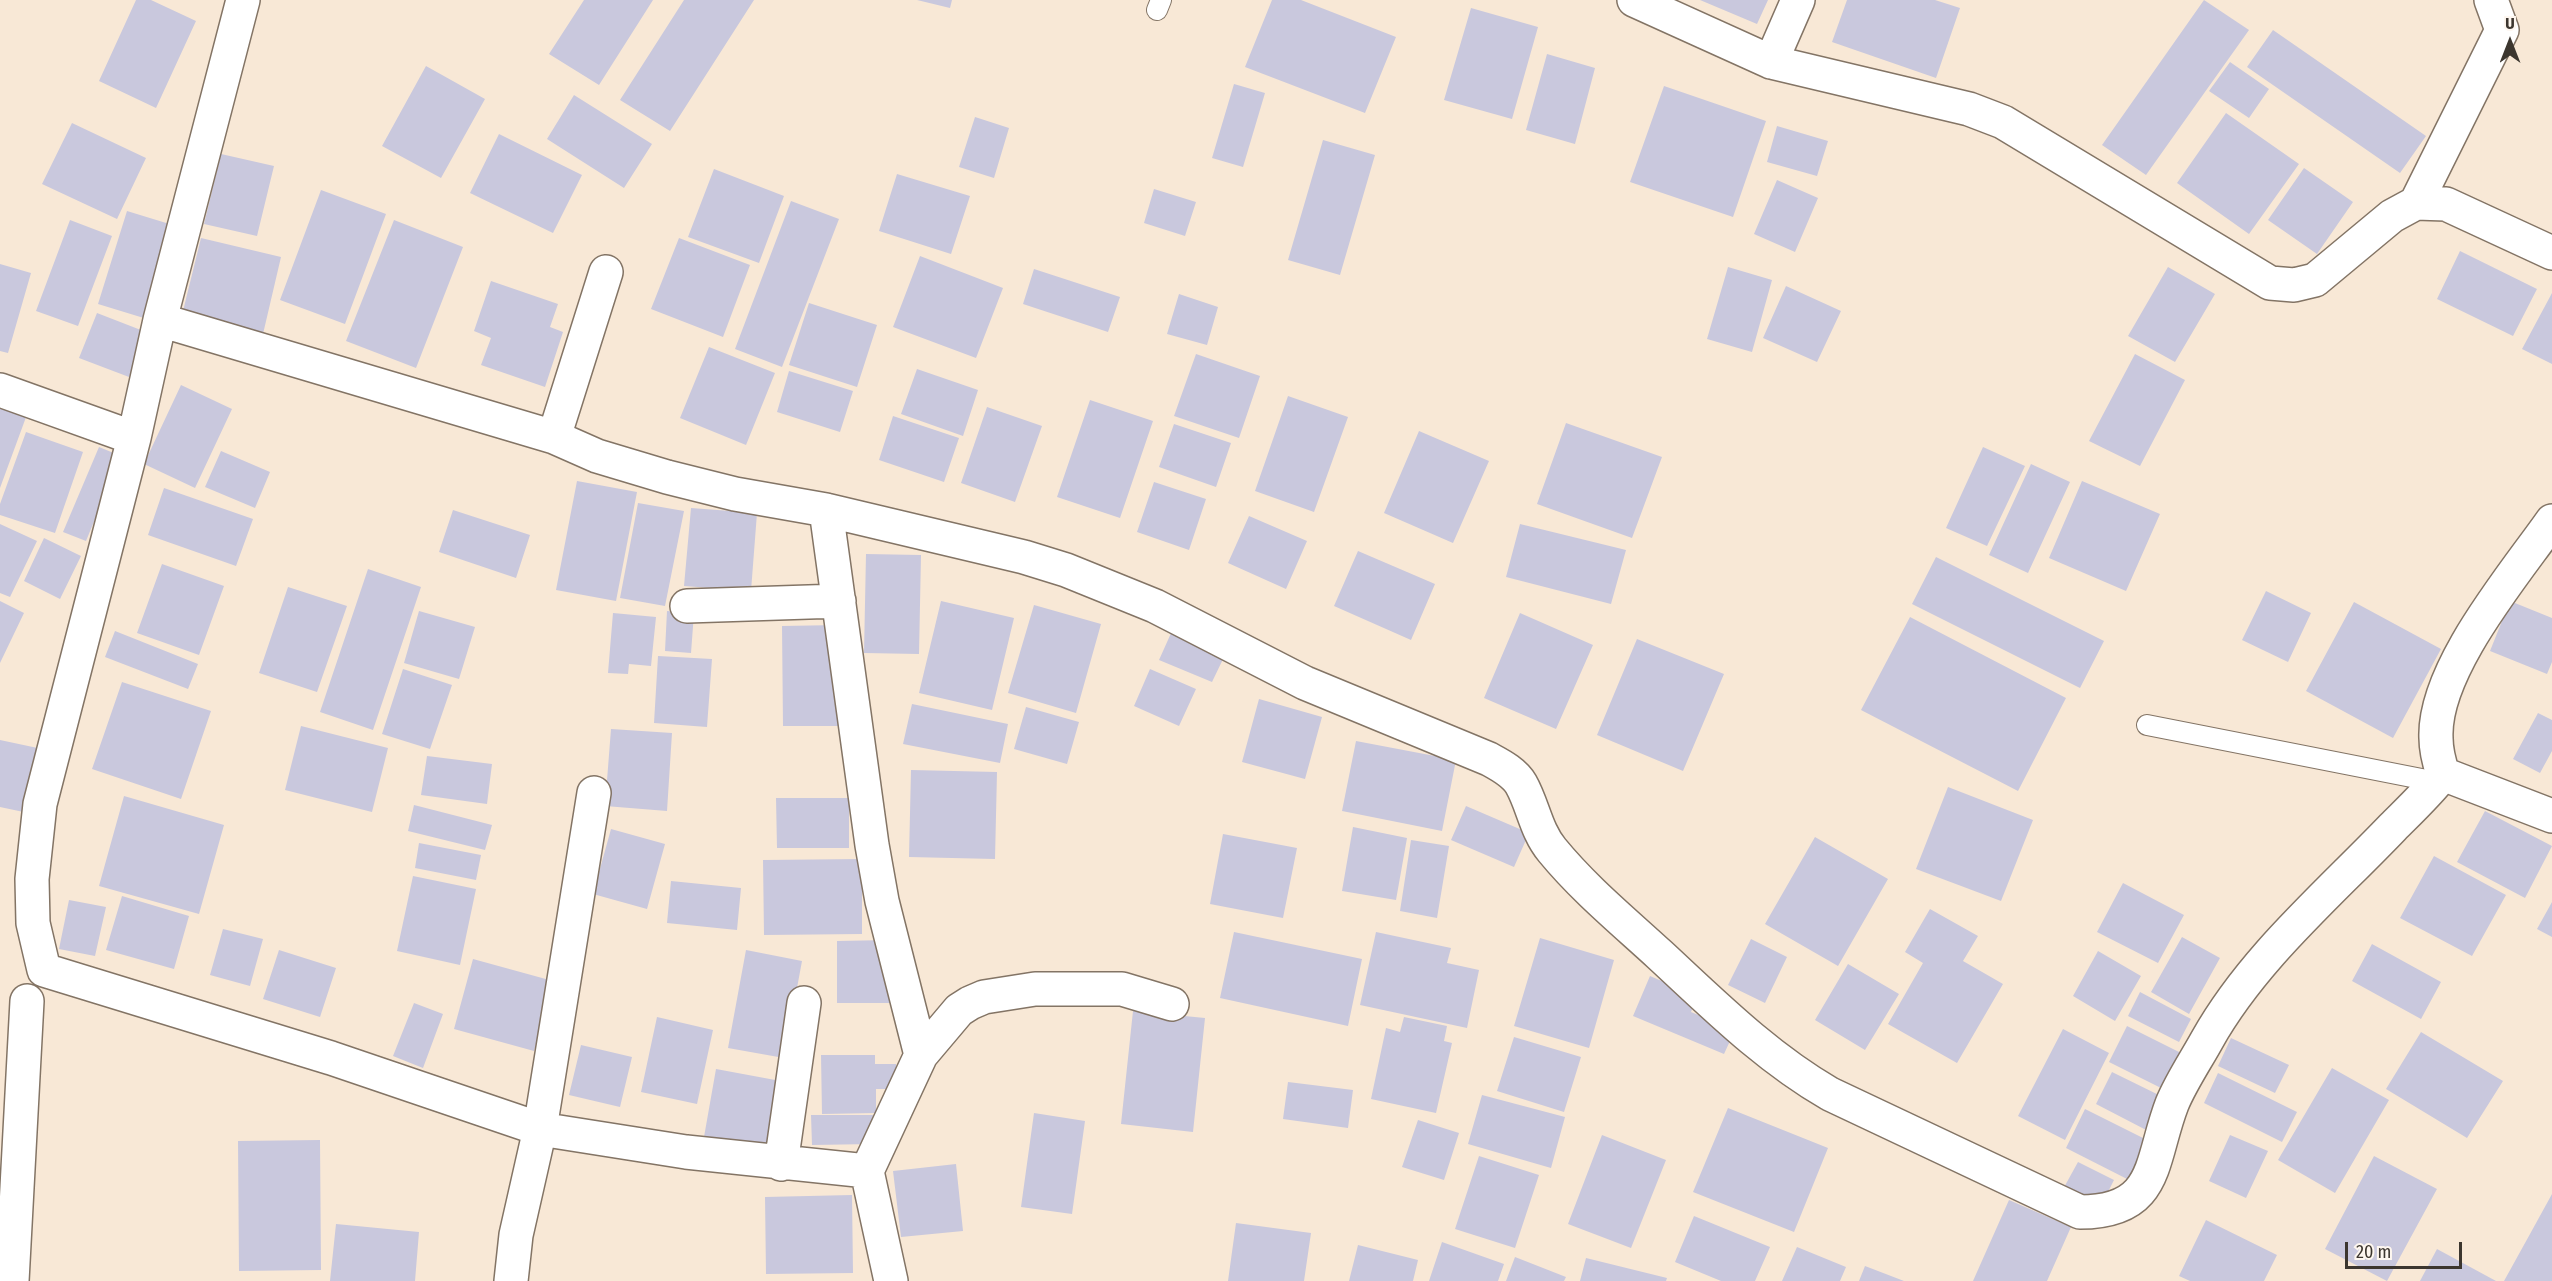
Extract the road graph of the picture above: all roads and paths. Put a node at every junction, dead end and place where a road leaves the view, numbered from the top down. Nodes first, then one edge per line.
1 (243, 0) edge
2 (1634, 0) edge
3 (1798, 0) edge
4 (2491, 0) edge
5 (1771, 62) junction
6 (2416, 203) junction
7 (2552, 253) edge
8 (606, 272) dead end
9 (160, 320) junction
10 (0, 390) edge
11 (554, 437) junction
12 (134, 438) junction
13 (826, 510) junction
14 (2552, 521) edge
15 (838, 600) junction
16 (687, 606) dead end
17 (2147, 725) dead end
18 (2440, 778) junction
19 (594, 793) dead end
20 (2552, 816) edge
21 (44, 970) junction
22 (27, 1001) junction
23 (804, 1003) dead end
24 (1172, 1004) dead end
25 (0, 1021) edge
26 (921, 1056) junction
27 (540, 1129) junction
28 (781, 1164) junction
29 (867, 1172) junction
30 (12, 1281) edge
31 (511, 1281) edge
32 (891, 1281) edge

1 - 9 street
2 - 5 street
3 - 5 street
4 - 6 street
5 - 6 street
6 - 7 street
8 - 11 street
9 - 11 street
9 - 12 street
10 - 12 street
11 - 13 street
12 - 21 street
13 - 15 street
13 - 18 street
14 - 18 street
15 - 16 street
15 - 26 street
17 - 18 lane
18 - 20 street
19 - 27 street
21 - 22 street
21 - 27 street
22 - 25 street
22 - 30 street
23 - 28 street
24 - 26 street
26 - 29 street
27 - 28 street
27 - 31 street
28 - 29 street
29 - 32 street

